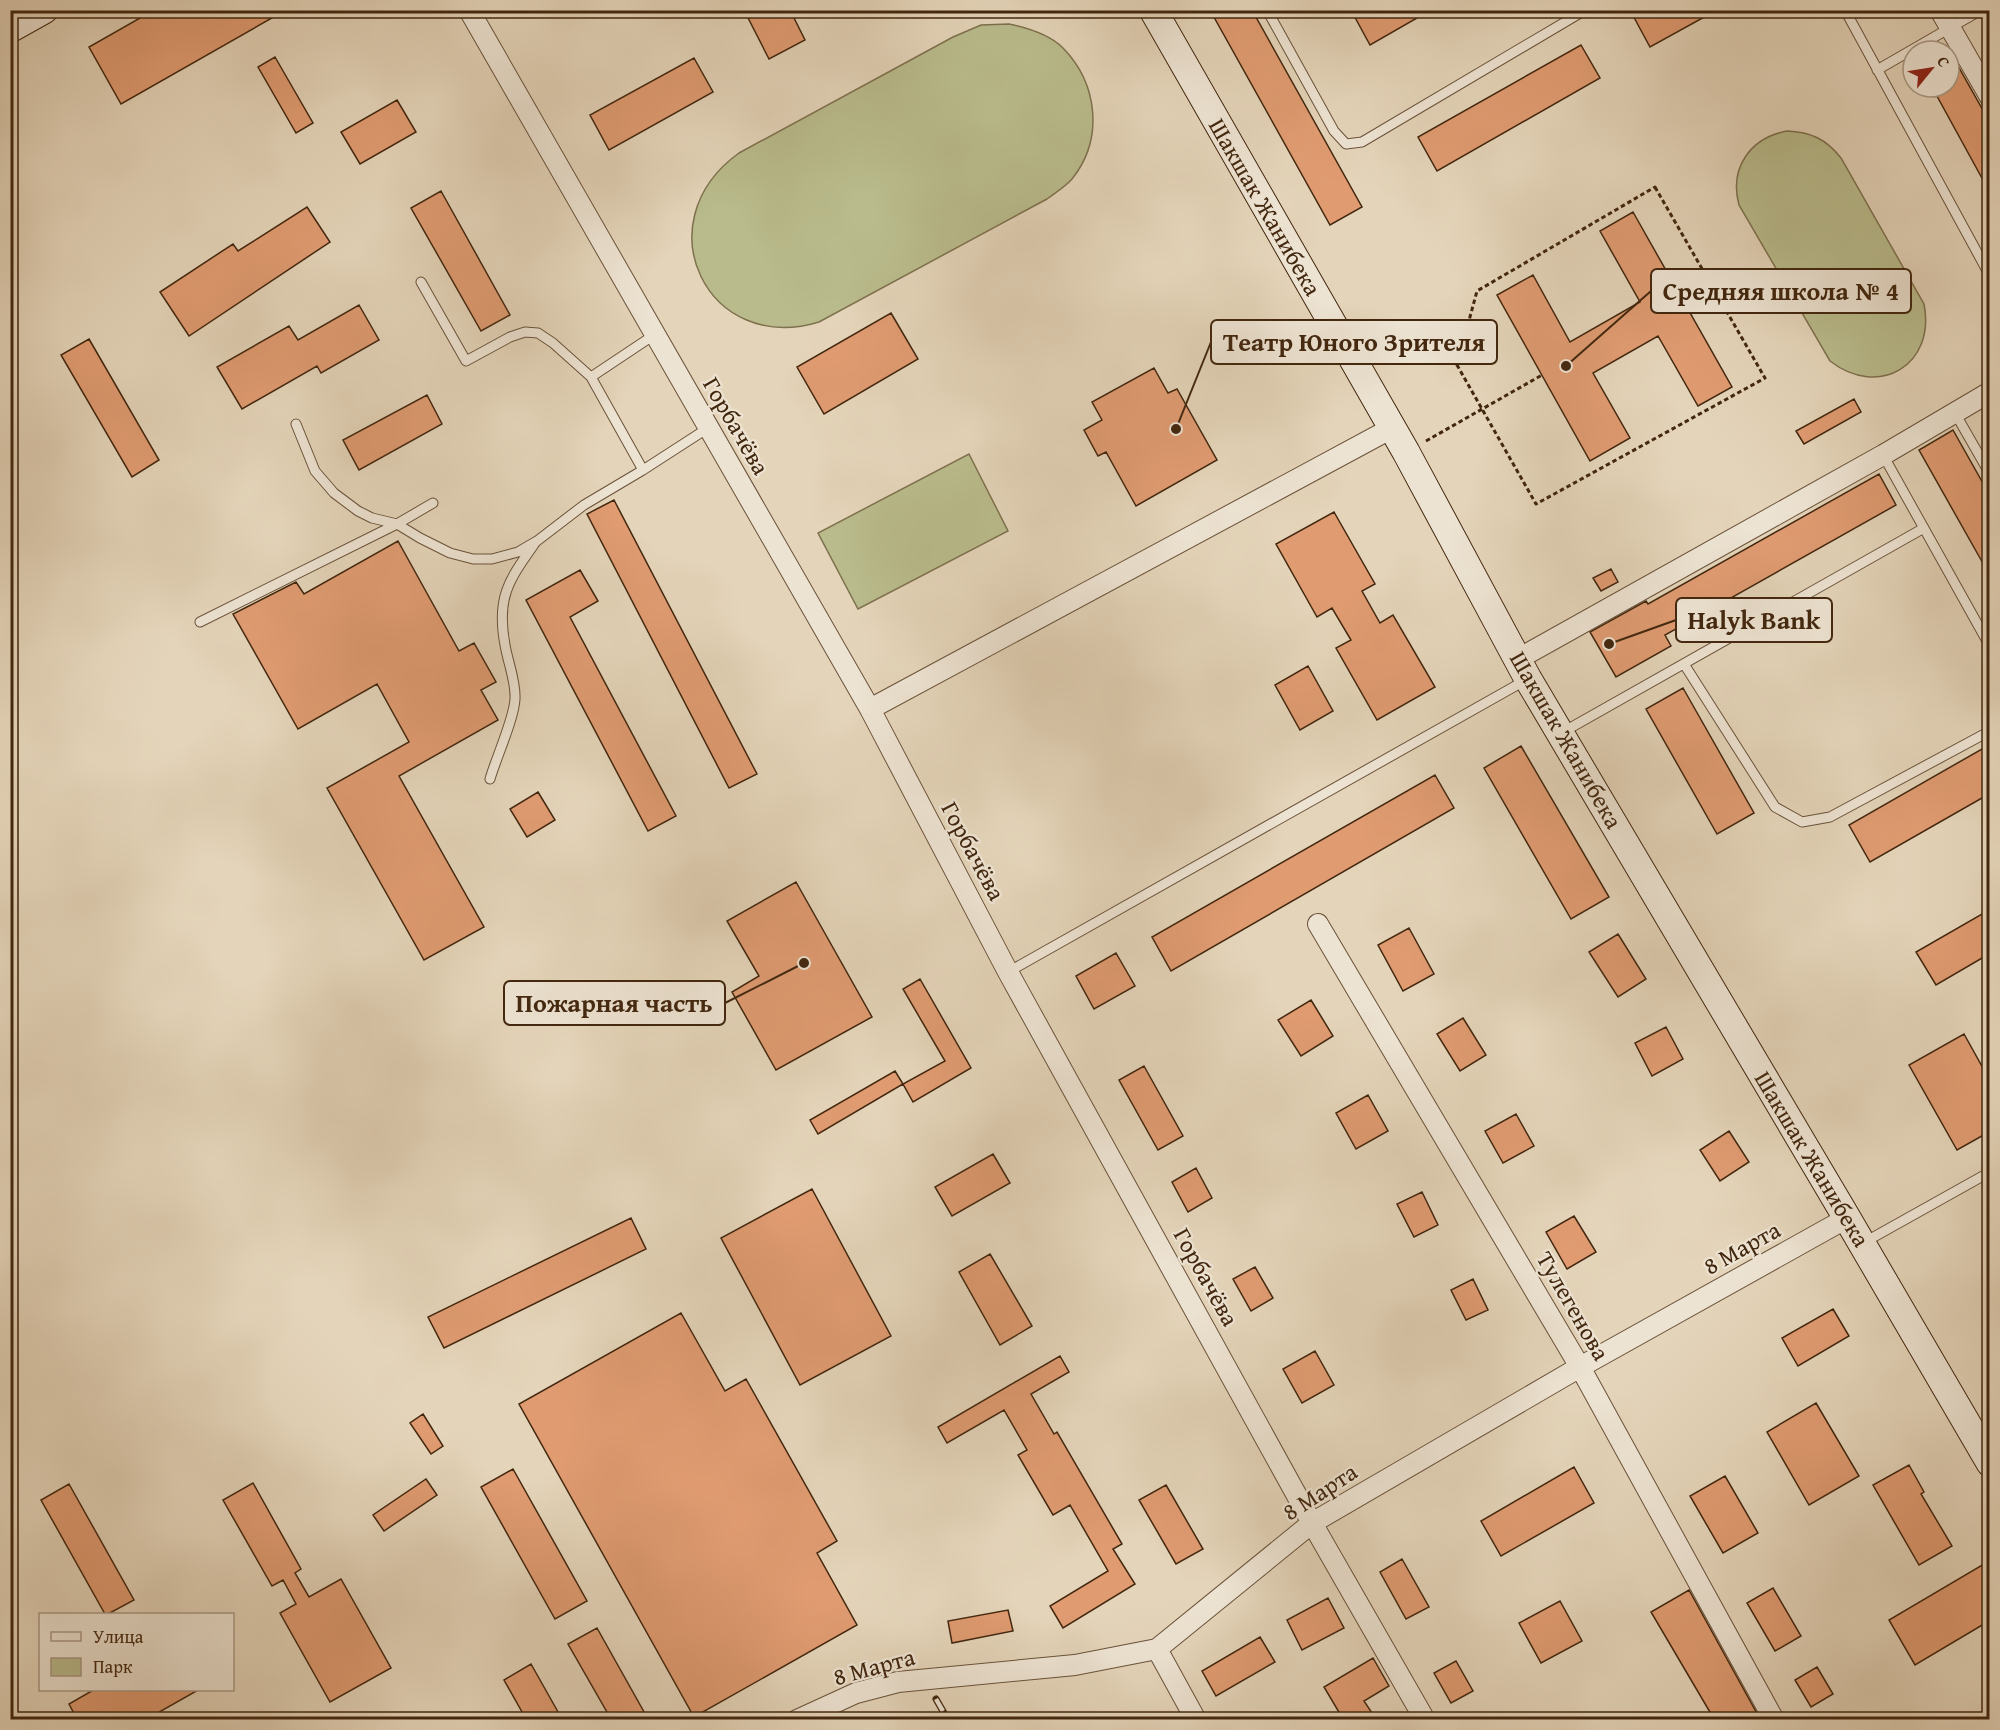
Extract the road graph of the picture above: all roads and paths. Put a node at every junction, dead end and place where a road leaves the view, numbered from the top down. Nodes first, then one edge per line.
1 (44, 10) edge
2 (469, 10) edge
3 (1153, 10) edge
4 (1267, 10) edge
5 (1596, 10) edge
6 (1845, 10) edge
7 (1981, 10) edge
8 (1582, 11) edge
9 (1945, 19) edge
10 (10, 29) edge
11 (1877, 70) junction
12 (1989, 97) edge
13 (1989, 276) edge
14 (421, 282) dead end
15 (654, 335) junction
16 (1542, 375) dead end
17 (591, 377) junction
18 (1989, 392) edge
19 (1482, 409) junction
20 (1954, 413) junction
21 (297, 424) dead end
22 (708, 428) junction
23 (1392, 428) junction
24 (1406, 452) junction
25 (1883, 455) junction
26 (644, 470) junction
27 (1989, 474) edge
28 (433, 503) dead end
29 (397, 524) junction
30 (1924, 528) junction
31 (537, 541) junction
32 (200, 622) dead end
33 (1989, 642) edge
34 (1684, 664) junction
35 (1523, 669) junction
36 (870, 709) junction
37 (1989, 731) edge
38 (1560, 734) junction
39 (490, 779) dead end
40 (1318, 924) dead end
41 (1008, 972) junction
42 (1989, 1172) edge
43 (1847, 1218) junction
44 (1862, 1244) junction
45 (1580, 1367) junction
46 (1989, 1463) edge
47 (1312, 1523) junction
48 (1157, 1649) junction
49 (797, 1719) edge
50 (1196, 1719) edge
51 (1425, 1719) edge
52 (1774, 1719) edge

1 - 10 main road
2 - 15 street, Горбачёва
3 - 23 main road, Шакшак Жанибека
4 - 8 lane
5 - 8 lane
6 - 11 lane
7 - 9 lane
9 - 11 lane
9 - 12 street
11 - 13 lane
14 - 17 lane
15 - 17 lane
15 - 22 street, Горбачёва
16 - 19 path
17 - 26 lane
18 - 20 street
19 - 19 path
19 - 24 path
20 - 25 street
20 - 27 lane
21 - 29 lane
22 - 26 lane
22 - 36 street, Горбачёва
23 - 24 main road, Шакшак Жанибека
23 - 36 street
24 - 35 main road, Шакшак Жанибека
25 - 30 lane
25 - 35 street
26 - 31 lane
28 - 29 lane
29 - 31 lane
29 - 32 lane
30 - 33 lane
30 - 34 lane
31 - 39 lane
34 - 37 lane
34 - 38 lane
35 - 38 main road, Шакшак Жанибека
35 - 41 lane
36 - 41 street, Горбачёва
38 - 43 main road, Шакшак Жанибека
40 - 45 street, Тулегенова
41 - 47 street, Горбачёва
42 - 44 lane
43 - 44 main road, Шакшак Жанибека
43 - 45 street, 8 Марта
44 - 46 main road, Шакшак Жанибека
45 - 47 street, 8 Марта
45 - 52 street, Тулегенова
47 - 48 street, 8 Марта
47 - 51 street, Горбачёва
48 - 49 street, 8 Марта
48 - 50 street

